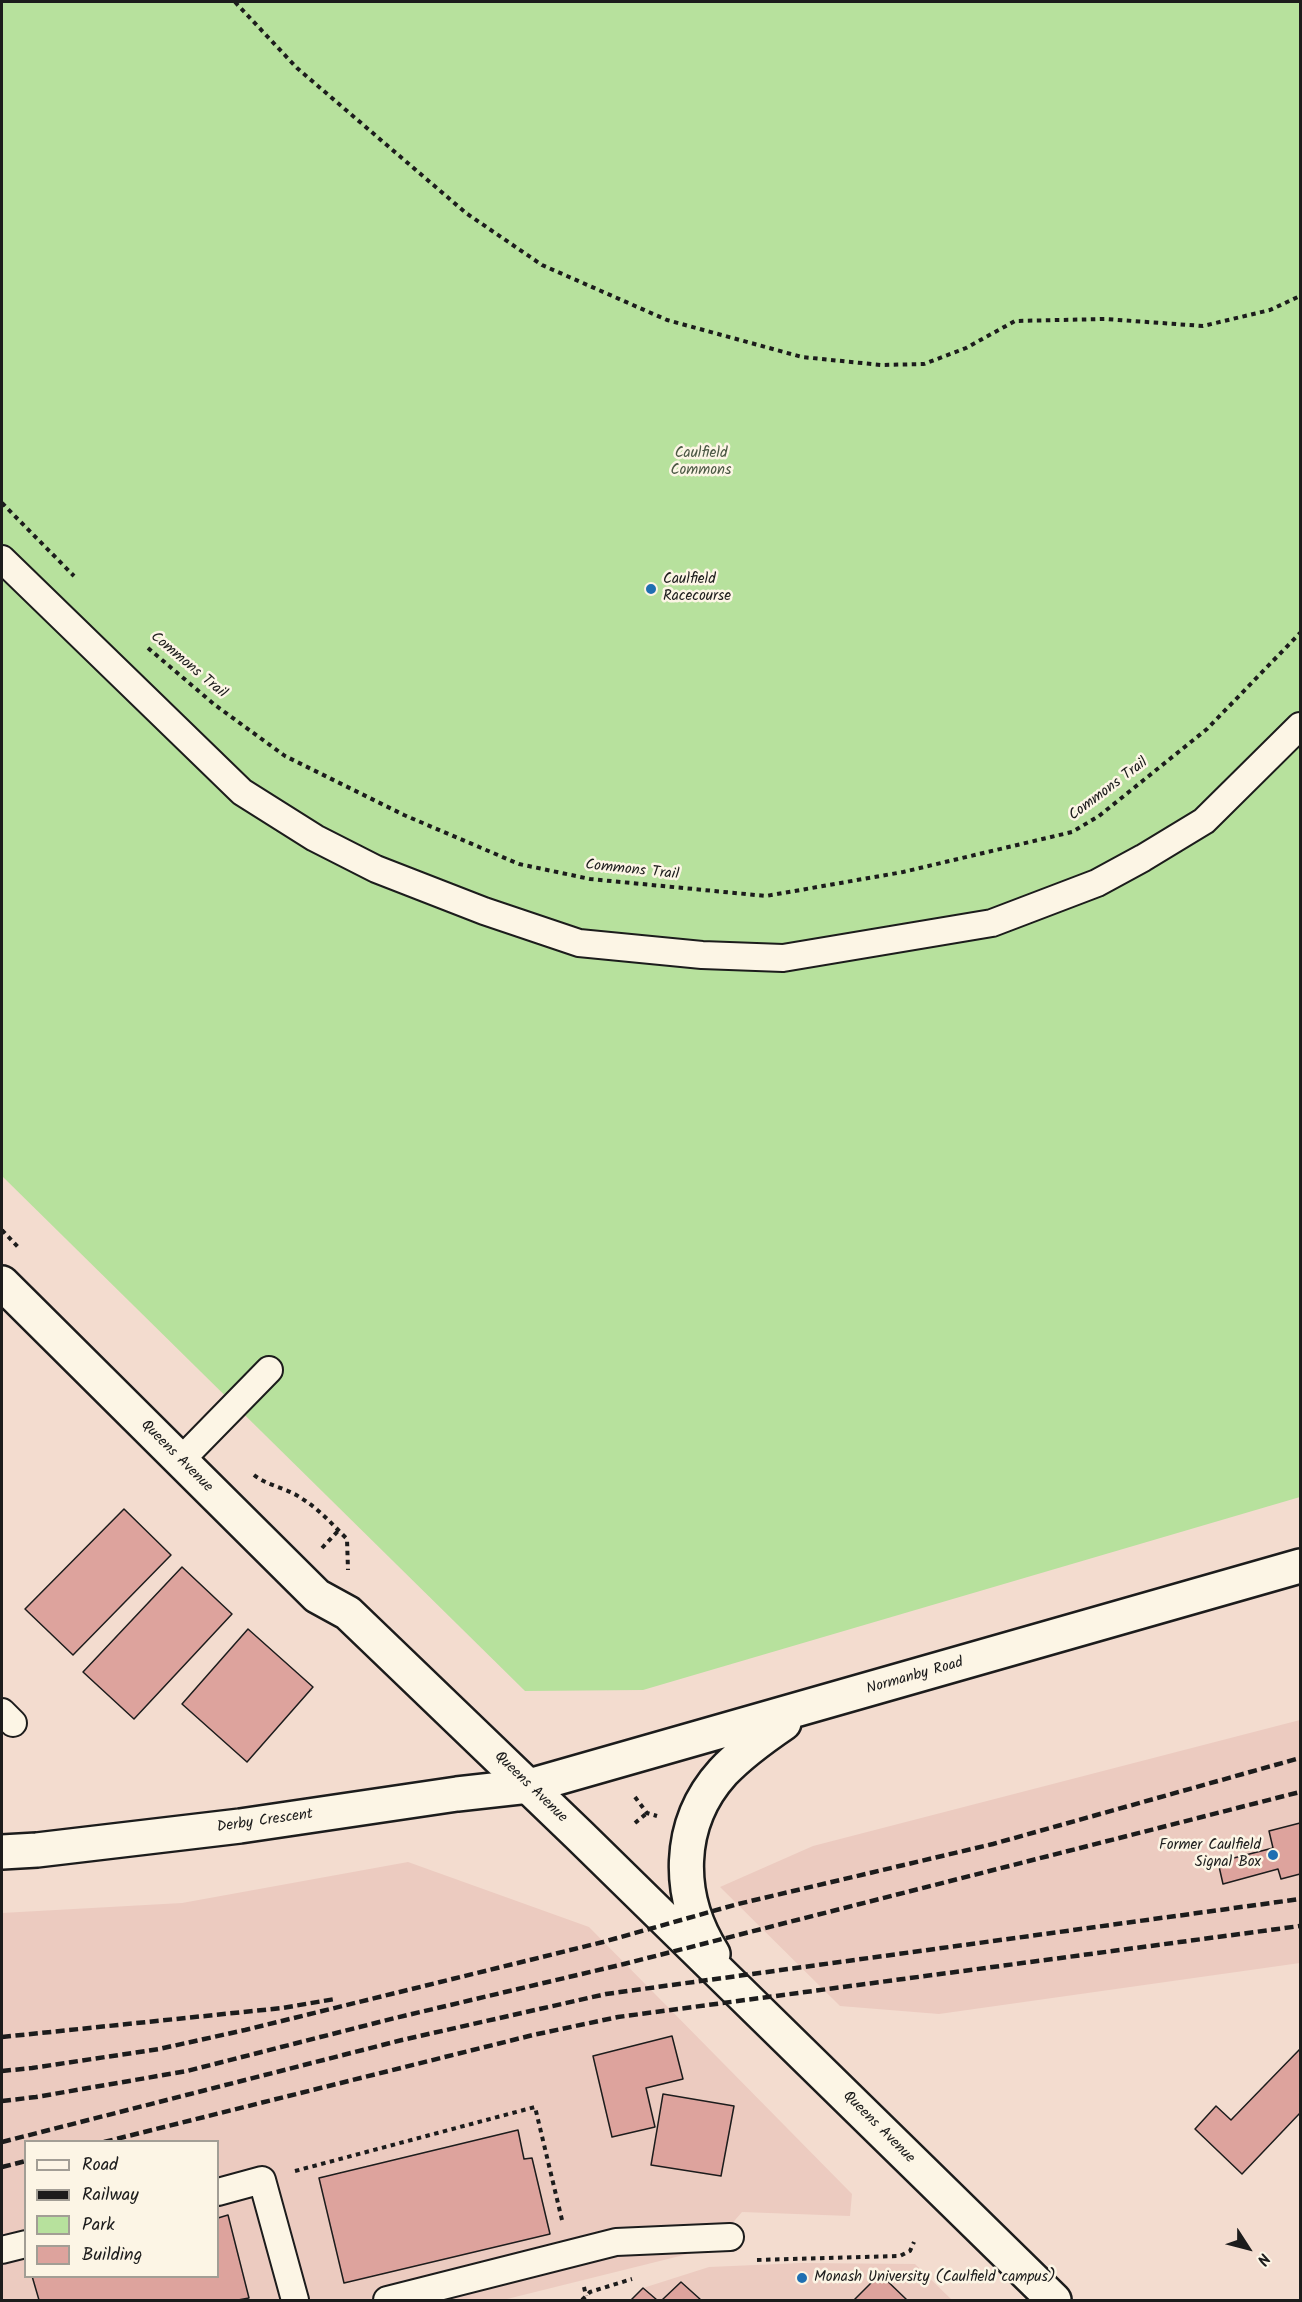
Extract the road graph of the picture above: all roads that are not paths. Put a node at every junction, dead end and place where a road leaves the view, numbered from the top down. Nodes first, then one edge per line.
1 (2, 559) edge
2 (1300, 726) edge
3 (2, 1283) edge
4 (270, 1370) dead end
5 (180, 1461) junction
6 (1300, 1566) edge
7 (802, 1710) junction
8 (529, 1786) junction
9 (2, 1852) edge
10 (737, 1991) junction
11 (219, 2192) edge
12 (730, 2237) dead end
13 (24, 2244) edge
14 (2, 2250) edge
15 (295, 2301) edge
16 (387, 2301) edge
17 (1054, 2301) edge

1 - 2 lane
3 - 5 street, Queens Avenue
4 - 5 lane
5 - 8 street, Queens Avenue
6 - 7 street, Normanby Road
7 - 8 street, Normanby Road
7 - 10 street
8 - 9 street, Derby Crescent
8 - 10 street, Queens Avenue
10 - 17 street, Queens Avenue
11 - 15 lane
12 - 16 lane
13 - 14 lane

